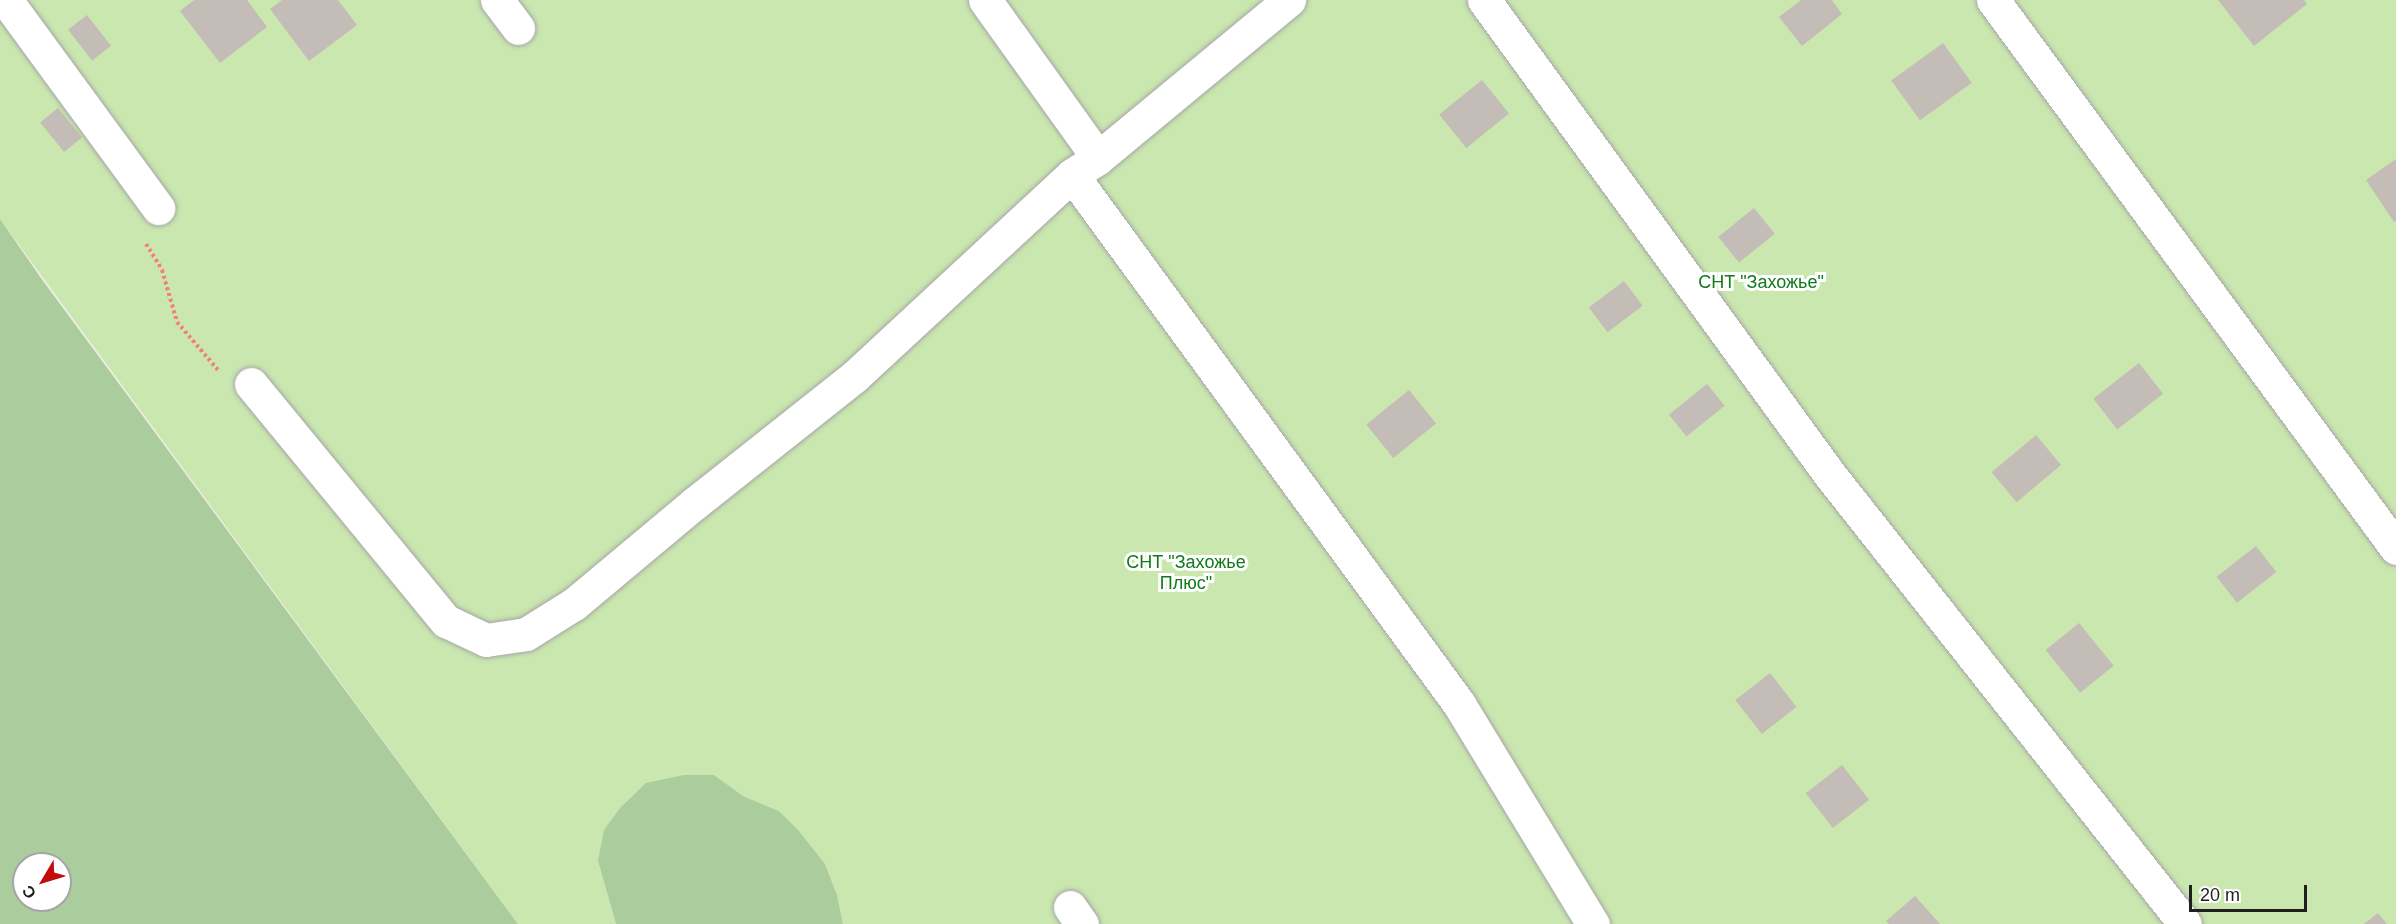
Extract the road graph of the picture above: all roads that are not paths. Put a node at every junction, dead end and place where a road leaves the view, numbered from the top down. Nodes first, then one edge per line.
1 (6, 0) edge
2 (497, 0) edge
3 (985, 0) edge
4 (1289, 0) edge
5 (1484, 0) edge
6 (1993, 0) edge
7 (518, 28) dead end
8 (1085, 166) junction
9 (158, 208) road end
10 (251, 384) road end
11 (2396, 548) edge
12 (1593, 924) edge
13 (2185, 924) edge

1 - 9 lane
2 - 7 lane
3 - 8 lane
4 - 8 lane
5 - 13 lane
6 - 11 lane
8 - 10 lane
8 - 12 lane

